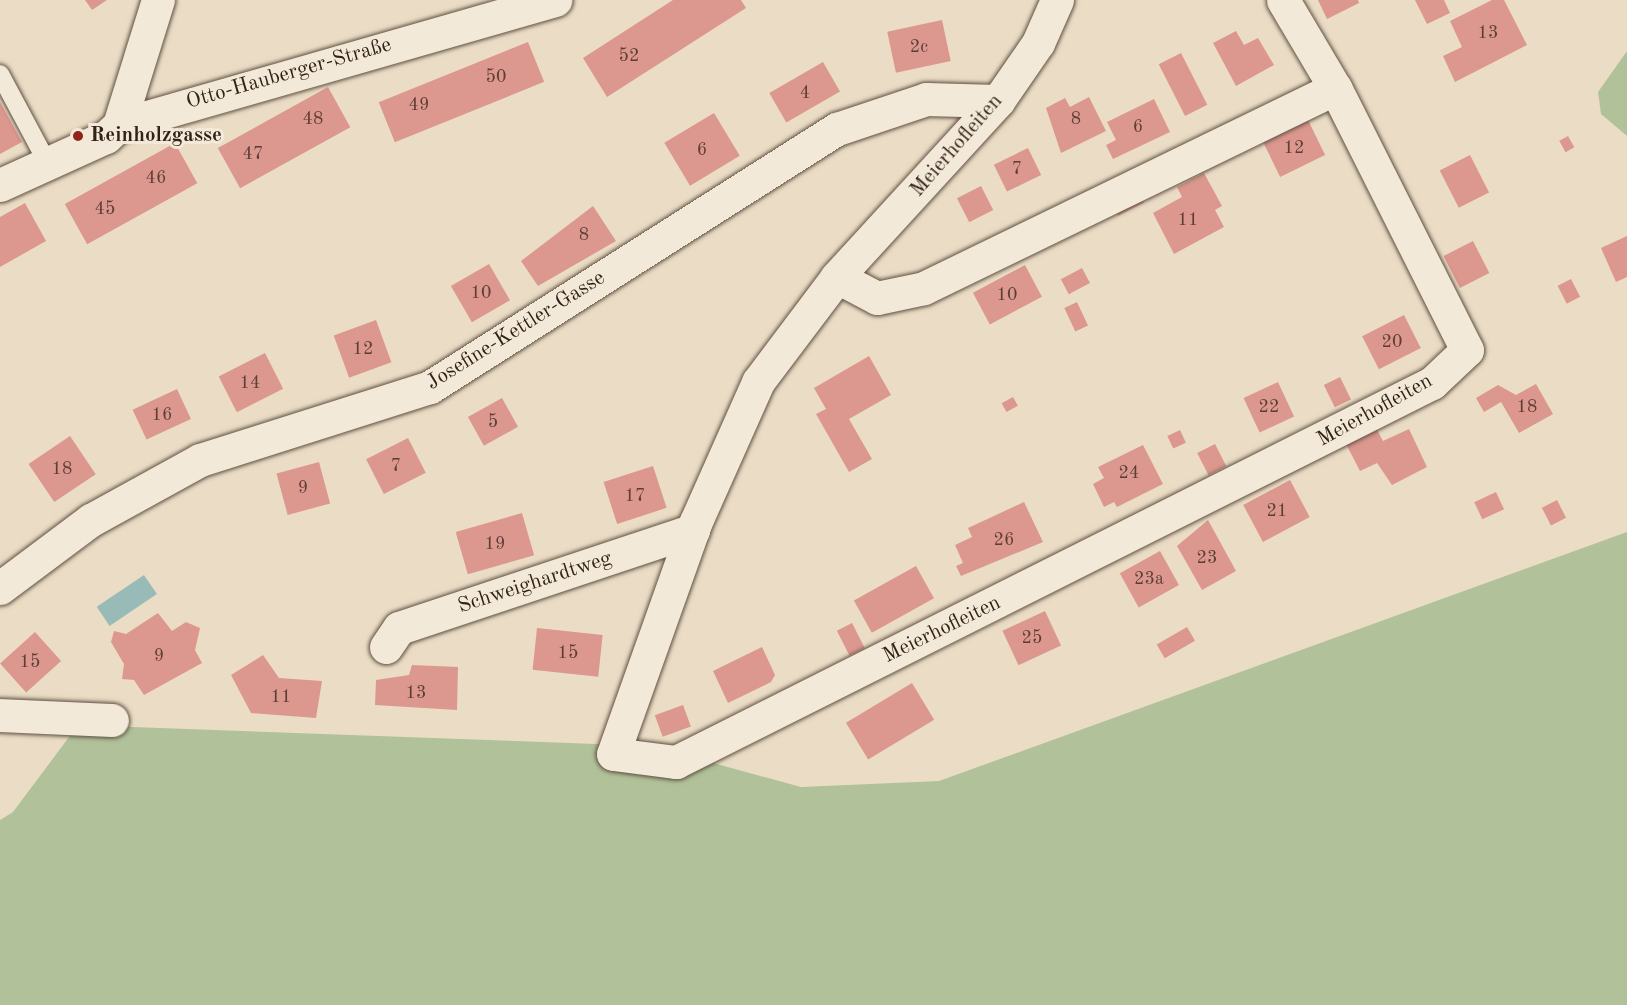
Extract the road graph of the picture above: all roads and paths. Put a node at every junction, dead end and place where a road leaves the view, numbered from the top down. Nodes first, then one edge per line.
1 (158, 0) edge
2 (555, 0) edge
3 (1057, 0) edge
4 (1283, 0) edge
5 (0, 74) edge
6 (1335, 88) junction
7 (998, 101) junction
8 (119, 124) junction
9 (48, 164) junction
10 (0, 185) edge
11 (837, 277) junction
12 (693, 530) junction
13 (0, 588) edge
14 (386, 647) dead end
15 (0, 715) edge
16 (112, 720) dead end

1 - 8 street
2 - 8 street, Otto-Hauberger-Straße
3 - 7 street, Meierhofleiten
4 - 6 street, Meierhofleiten
5 - 9 lane
6 - 11 street
6 - 12 street, Meierhofleiten
7 - 11 street, Meierhofleiten
7 - 13 street, Josefine-Kettler-Gasse
8 - 9 street, Otto-Hauberger-Straße
9 - 10 street, Otto-Hauberger-Straße
11 - 12 street, Meierhofleiten
12 - 14 street, Schweighardtweg
15 - 16 street

